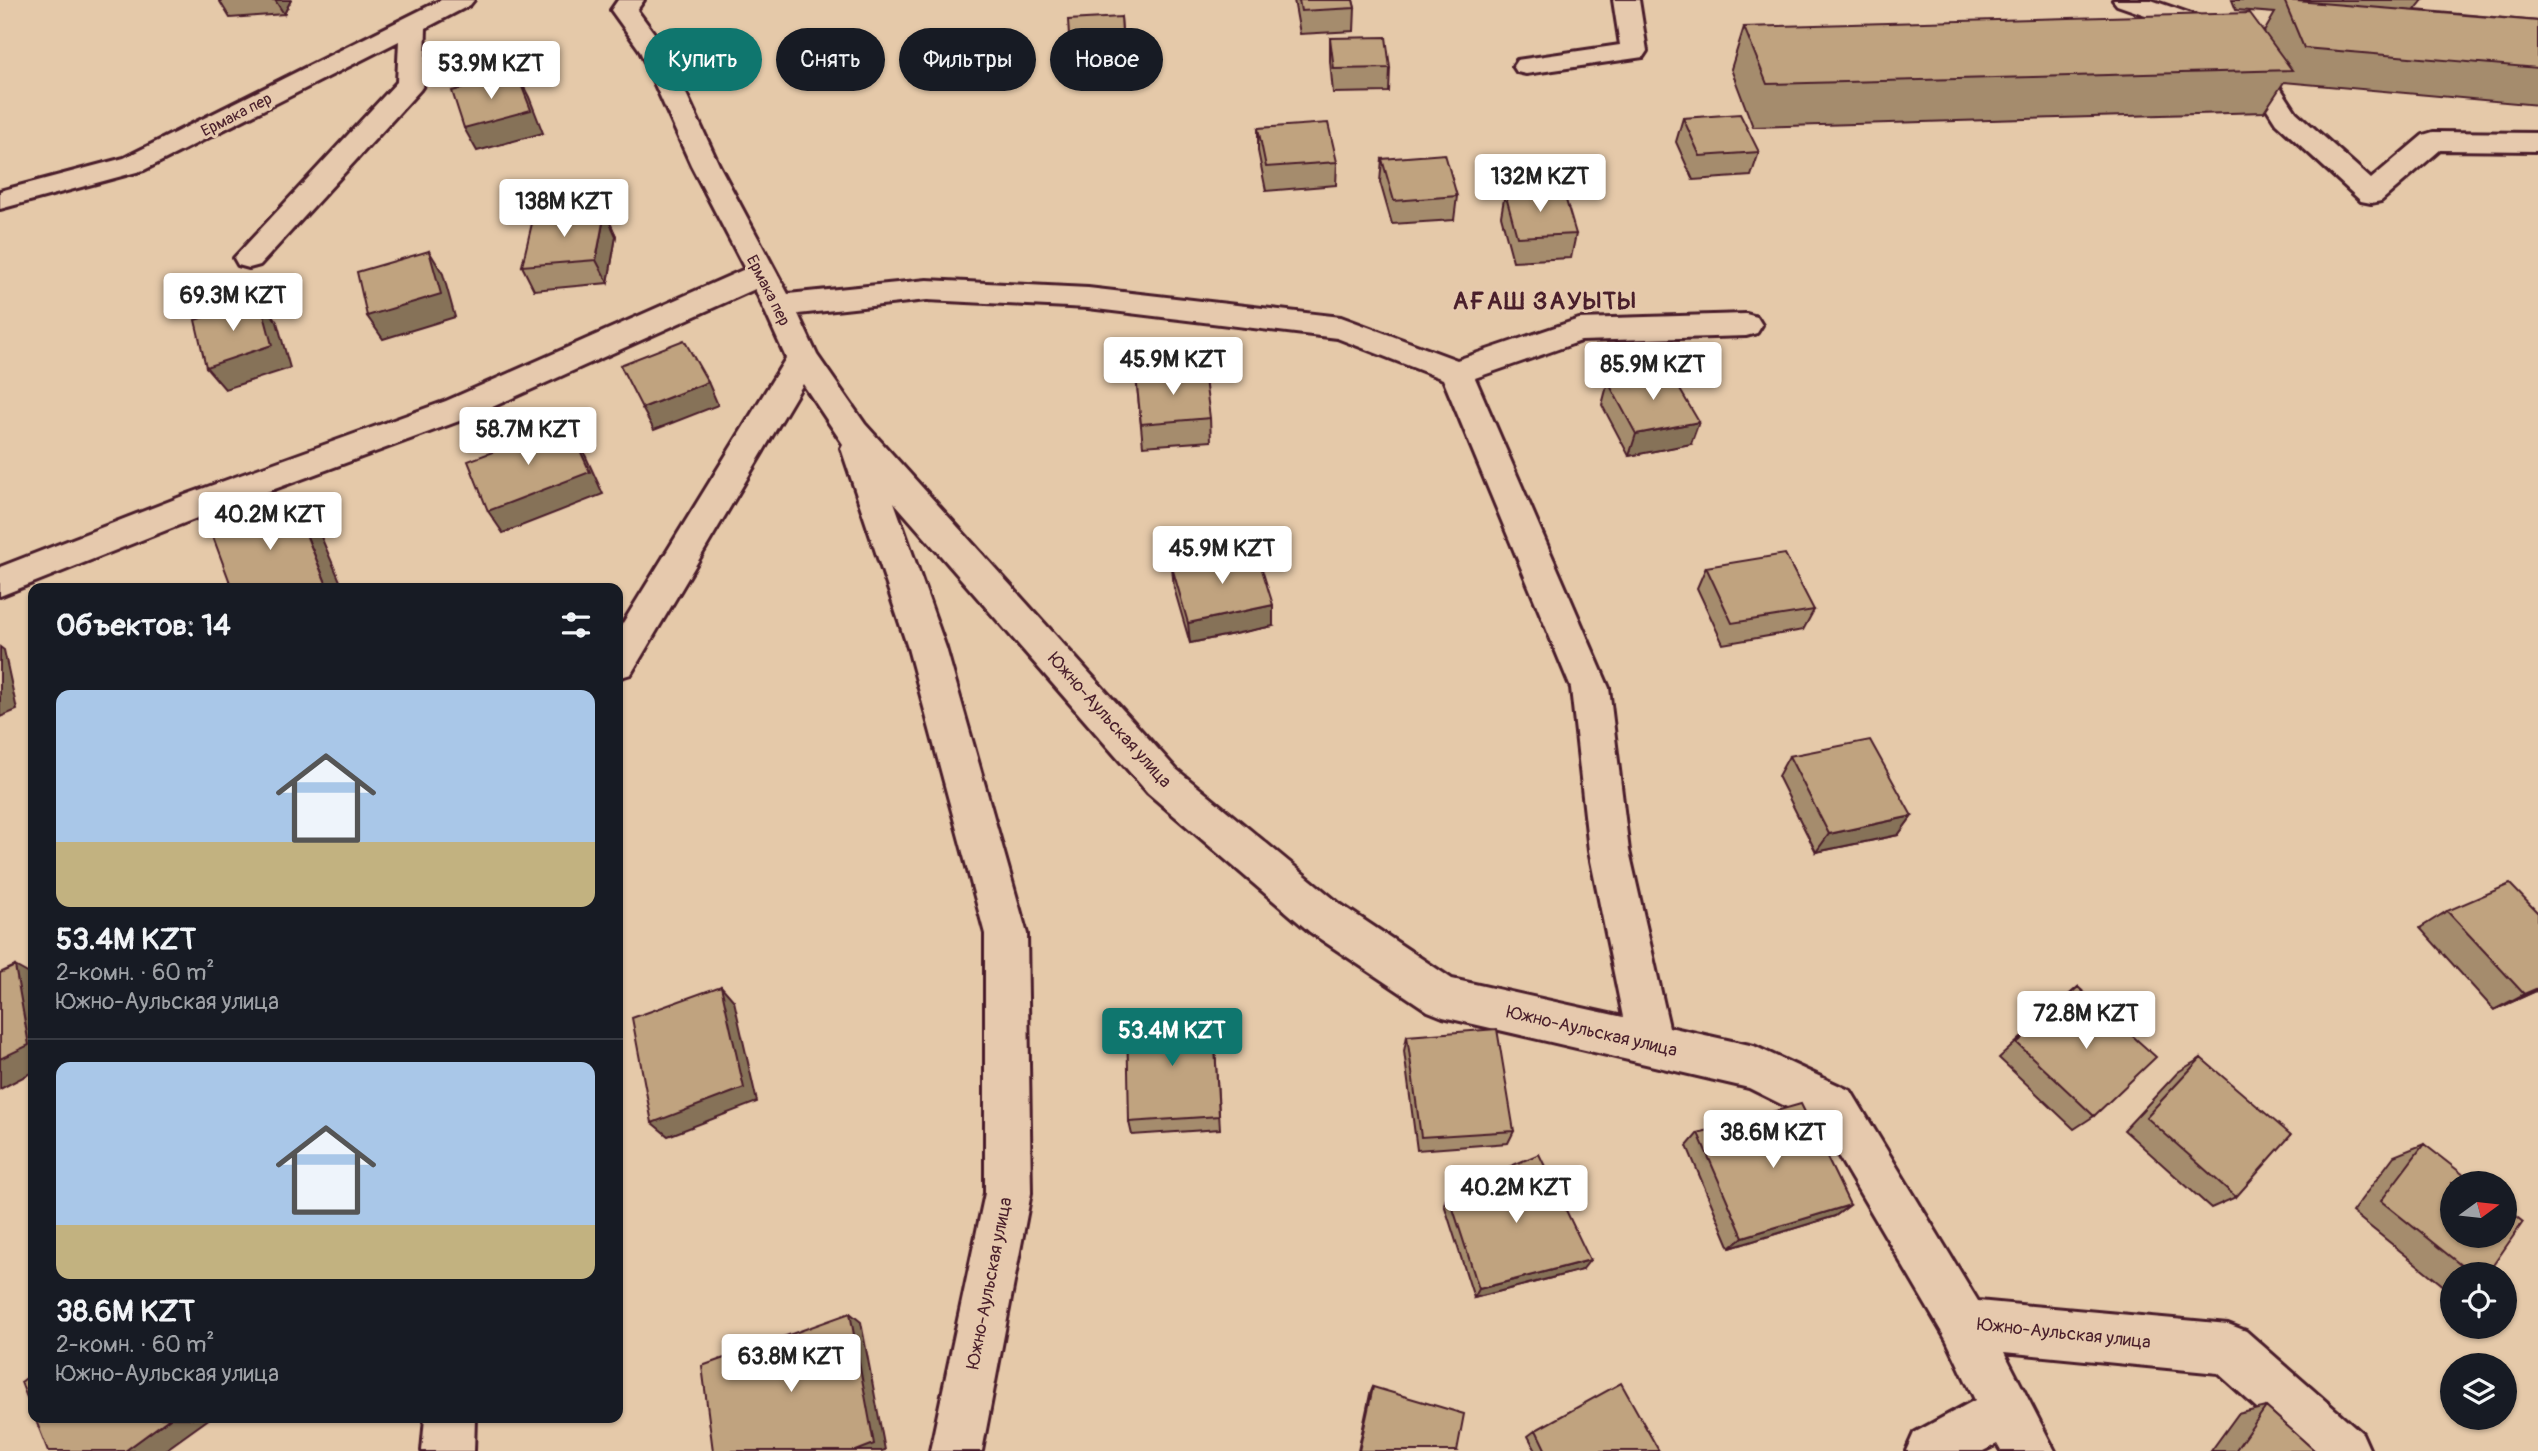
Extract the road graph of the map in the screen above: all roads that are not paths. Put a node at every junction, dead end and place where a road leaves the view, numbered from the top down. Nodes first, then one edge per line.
1 (461, 0) edge
2 (1626, 0) edge
3 (2126, 0) edge
4 (622, 3) edge
5 (413, 26) junction
6 (1525, 66) dead end
7 (2538, 142) edge
8 (0, 200) edge
9 (249, 258) dead end
10 (761, 274) junction
11 (779, 304) junction
12 (1746, 325) dead end
13 (802, 358) junction
14 (1456, 372) junction
15 (853, 433) junction
16 (0, 582) edge
17 (623, 655) edge
18 (1650, 1043) junction
19 (1964, 1324) junction
20 (450, 1423) edge
21 (2017, 1431) edge
22 (448, 1451) edge
23 (956, 1451) edge
24 (1932, 1451) edge
25 (2344, 1451) edge

1 - 5 street, Ермака пер
2 - 6 street
3 - 7 street
4 - 10 street, Ермака пер
5 - 8 street, Ермака пер
5 - 9 street
10 - 11 street, Ермака пер
10 - 16 street
11 - 13 street, Ермака пер
11 - 14 street
12 - 14 street
13 - 15 street, Ермака пер
13 - 17 street
14 - 18 street
15 - 18 street, Южно-Аульская улица
15 - 23 street, Южно-Аульская улица
18 - 19 street, Южно-Аульская улица
19 - 21 street
19 - 25 street, Южно-Аульская улица
20 - 22 street
21 - 24 street

